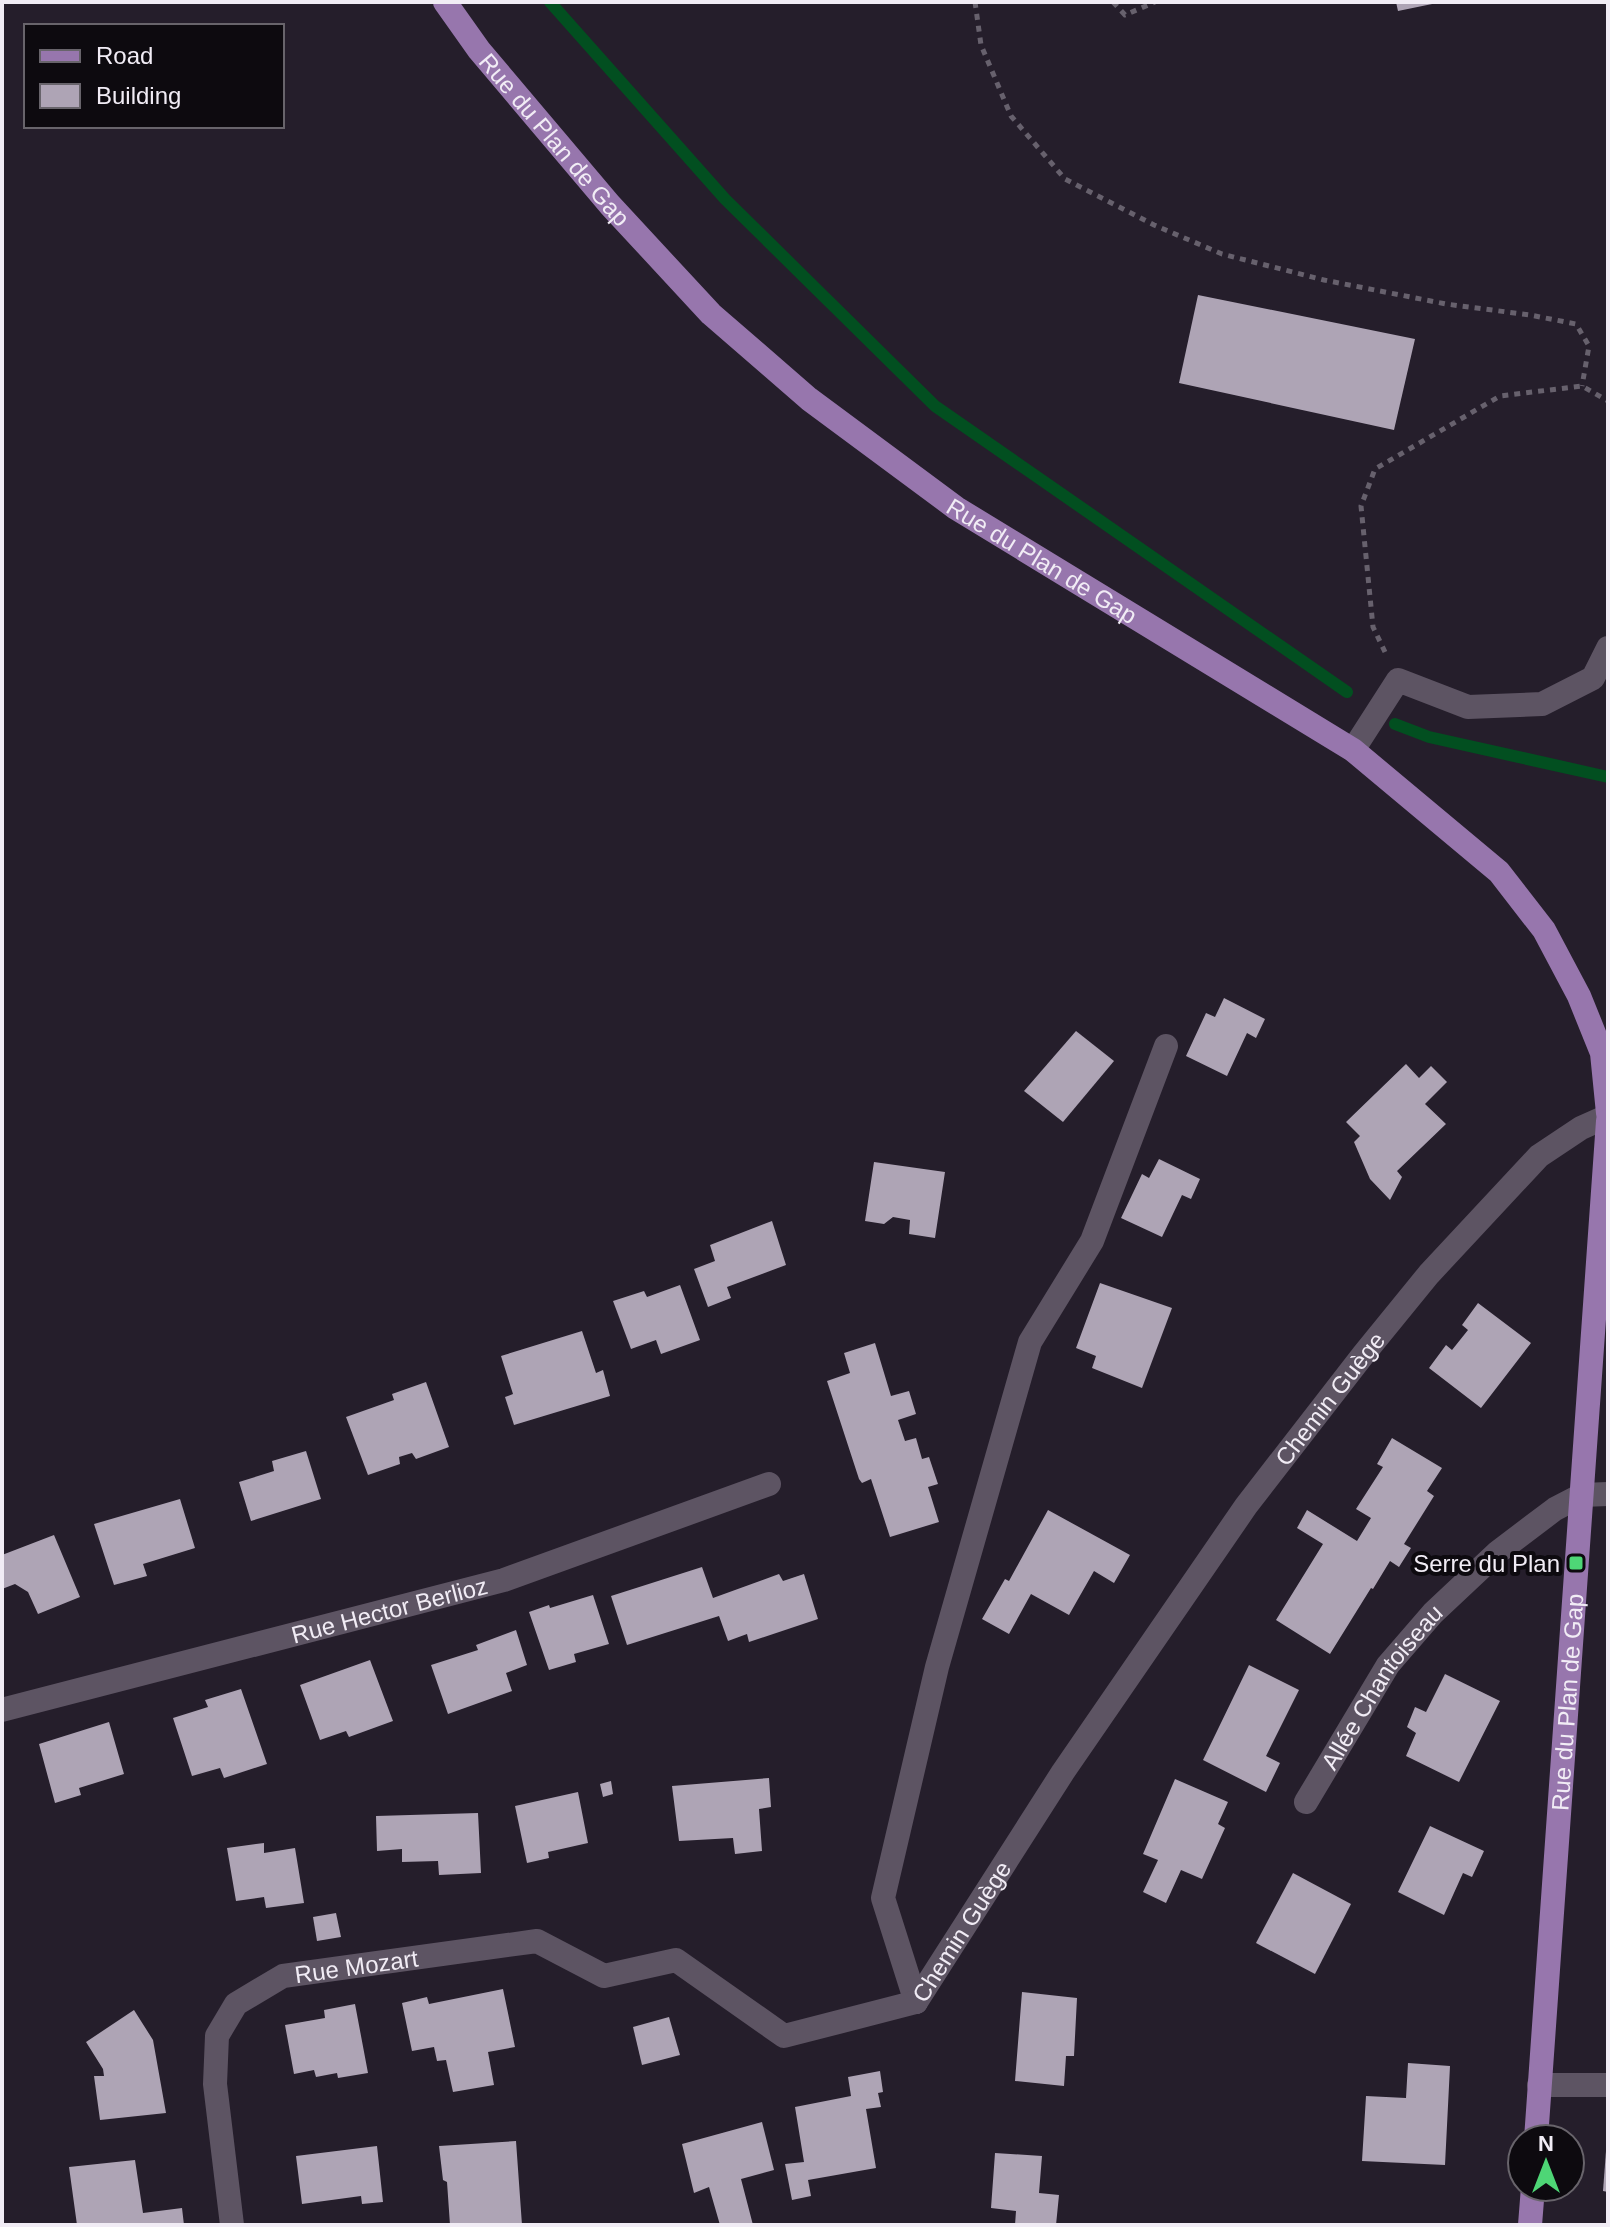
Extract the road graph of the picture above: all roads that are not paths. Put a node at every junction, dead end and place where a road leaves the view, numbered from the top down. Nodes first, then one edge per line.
1 (445, 2) edge
2 (1608, 648) edge
3 (1353, 750) junction
4 (1166, 1046) dead end
5 (1608, 1117) edge
6 (769, 1484) dead end
7 (1608, 1494) edge
8 (1582, 1495) junction
9 (2, 1710) edge
10 (1306, 1802) dead end
11 (916, 2002) junction
12 (1539, 2085) junction
13 (1608, 2085) edge
14 (1537, 2123) edge
15 (1532, 2203) edge
16 (232, 2225) edge
17 (1530, 2225) edge

1 - 3 main road, Rue du Plan de Gap
2 - 3 street
3 - 5 main road, Rue du Plan de Gap
4 - 11 street, Chemin Guège
5 - 8 main road, Rue du Plan de Gap
5 - 11 street, Chemin Guège
6 - 9 street, Rue Hector Berlioz
7 - 8 street
8 - 10 street, Allée Chantoiseau
8 - 12 main road, Rue du Plan de Gap
11 - 16 street, Rue Mozart
12 - 13 street
12 - 14 main road, Rue du Plan de Gap
15 - 17 main road

